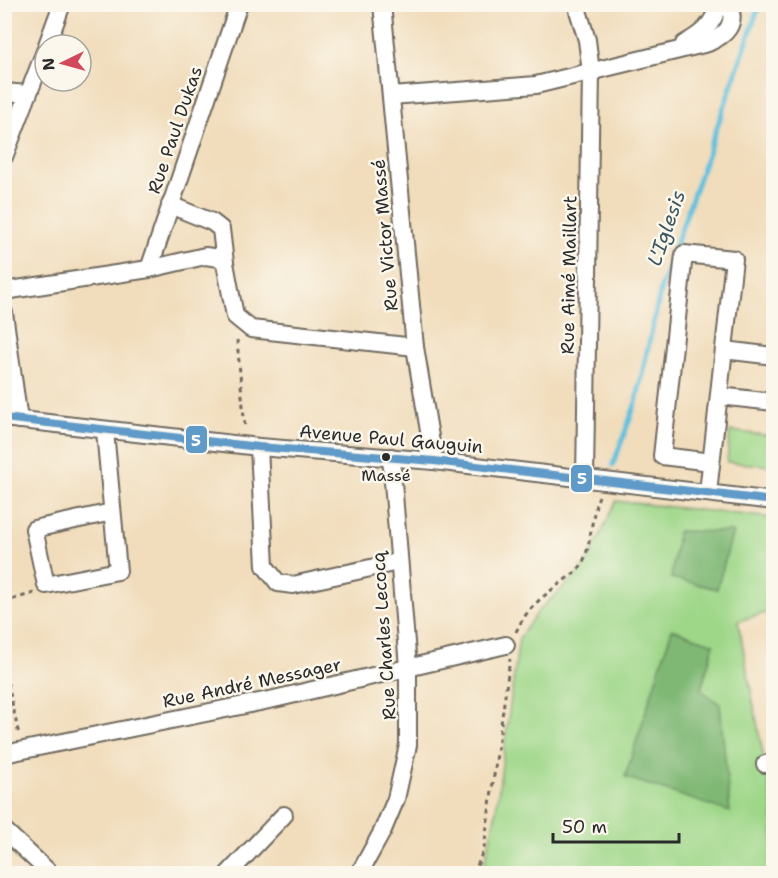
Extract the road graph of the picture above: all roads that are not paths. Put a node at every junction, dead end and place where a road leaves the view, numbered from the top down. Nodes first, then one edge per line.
1 (62, 4) edge
2 (239, 4) edge
3 (382, 4) edge
4 (576, 4) edge
5 (719, 4) edge
6 (729, 4) edge
7 (51, 33) edge
8 (670, 51) junction
9 (591, 72) junction
10 (33, 81) edge
11 (4, 92) edge
12 (28, 94) junction
13 (392, 96) junction
14 (4, 156) edge
15 (170, 205) junction
16 (225, 264) junction
17 (149, 268) junction
18 (4, 291) edge
19 (4, 313) edge
20 (415, 347) junction
21 (724, 350) junction
22 (774, 356) edge
23 (719, 396) junction
24 (774, 402) edge
25 (12, 419) edge
26 (105, 431) junction
27 (253, 446) junction
28 (391, 457) junction
29 (434, 461) junction
30 (711, 462) junction
31 (585, 478) junction
32 (708, 492) junction
33 (774, 501) edge
34 (112, 512) junction
35 (398, 562) junction
36 (510, 646) road end
37 (408, 667) junction
38 (5, 755) edge
39 (284, 815) dead end
40 (4, 830) edge
41 (51, 873) edge
42 (228, 873) edge
43 (359, 873) edge

1 - 7 street
2 - 15 street, Rue Paul Dukas
3 - 13 street, Rue Victor Massé
4 - 9 street, Rue Aimé Maillart
5 - 8 street
6 - 8 street
8 - 9 street
9 - 13 street
9 - 31 street, Rue Aimé Maillart
10 - 12 street
11 - 12 street
12 - 14 street
13 - 20 street, Rue Victor Massé
15 - 16 street
15 - 17 street, Rue Paul Dukas
16 - 17 street
16 - 20 street
17 - 18 street
19 - 25 street
20 - 29 street, Rue Victor Massé
21 - 22 street
21 - 23 street
21 - 30 street
23 - 24 street
23 - 30 street
25 - 26 street, Avenue Paul Gauguin
26 - 27 street, Avenue Paul Gauguin
26 - 34 street
27 - 28 street, Avenue Paul Gauguin
27 - 35 street
28 - 29 street, Avenue Paul Gauguin
28 - 35 street, Rue Charles Lecocq
29 - 31 street, Avenue Paul Gauguin
30 - 32 street
31 - 32 street, Avenue Paul Gauguin
32 - 33 street, Avenue Paul Gauguin
34 - 34 street
35 - 37 street, Rue Charles Lecocq
36 - 37 street, Rue André Messager
37 - 38 street, Rue André Messager
37 - 43 street, Rue Charles Lecocq
39 - 42 street
40 - 41 street

